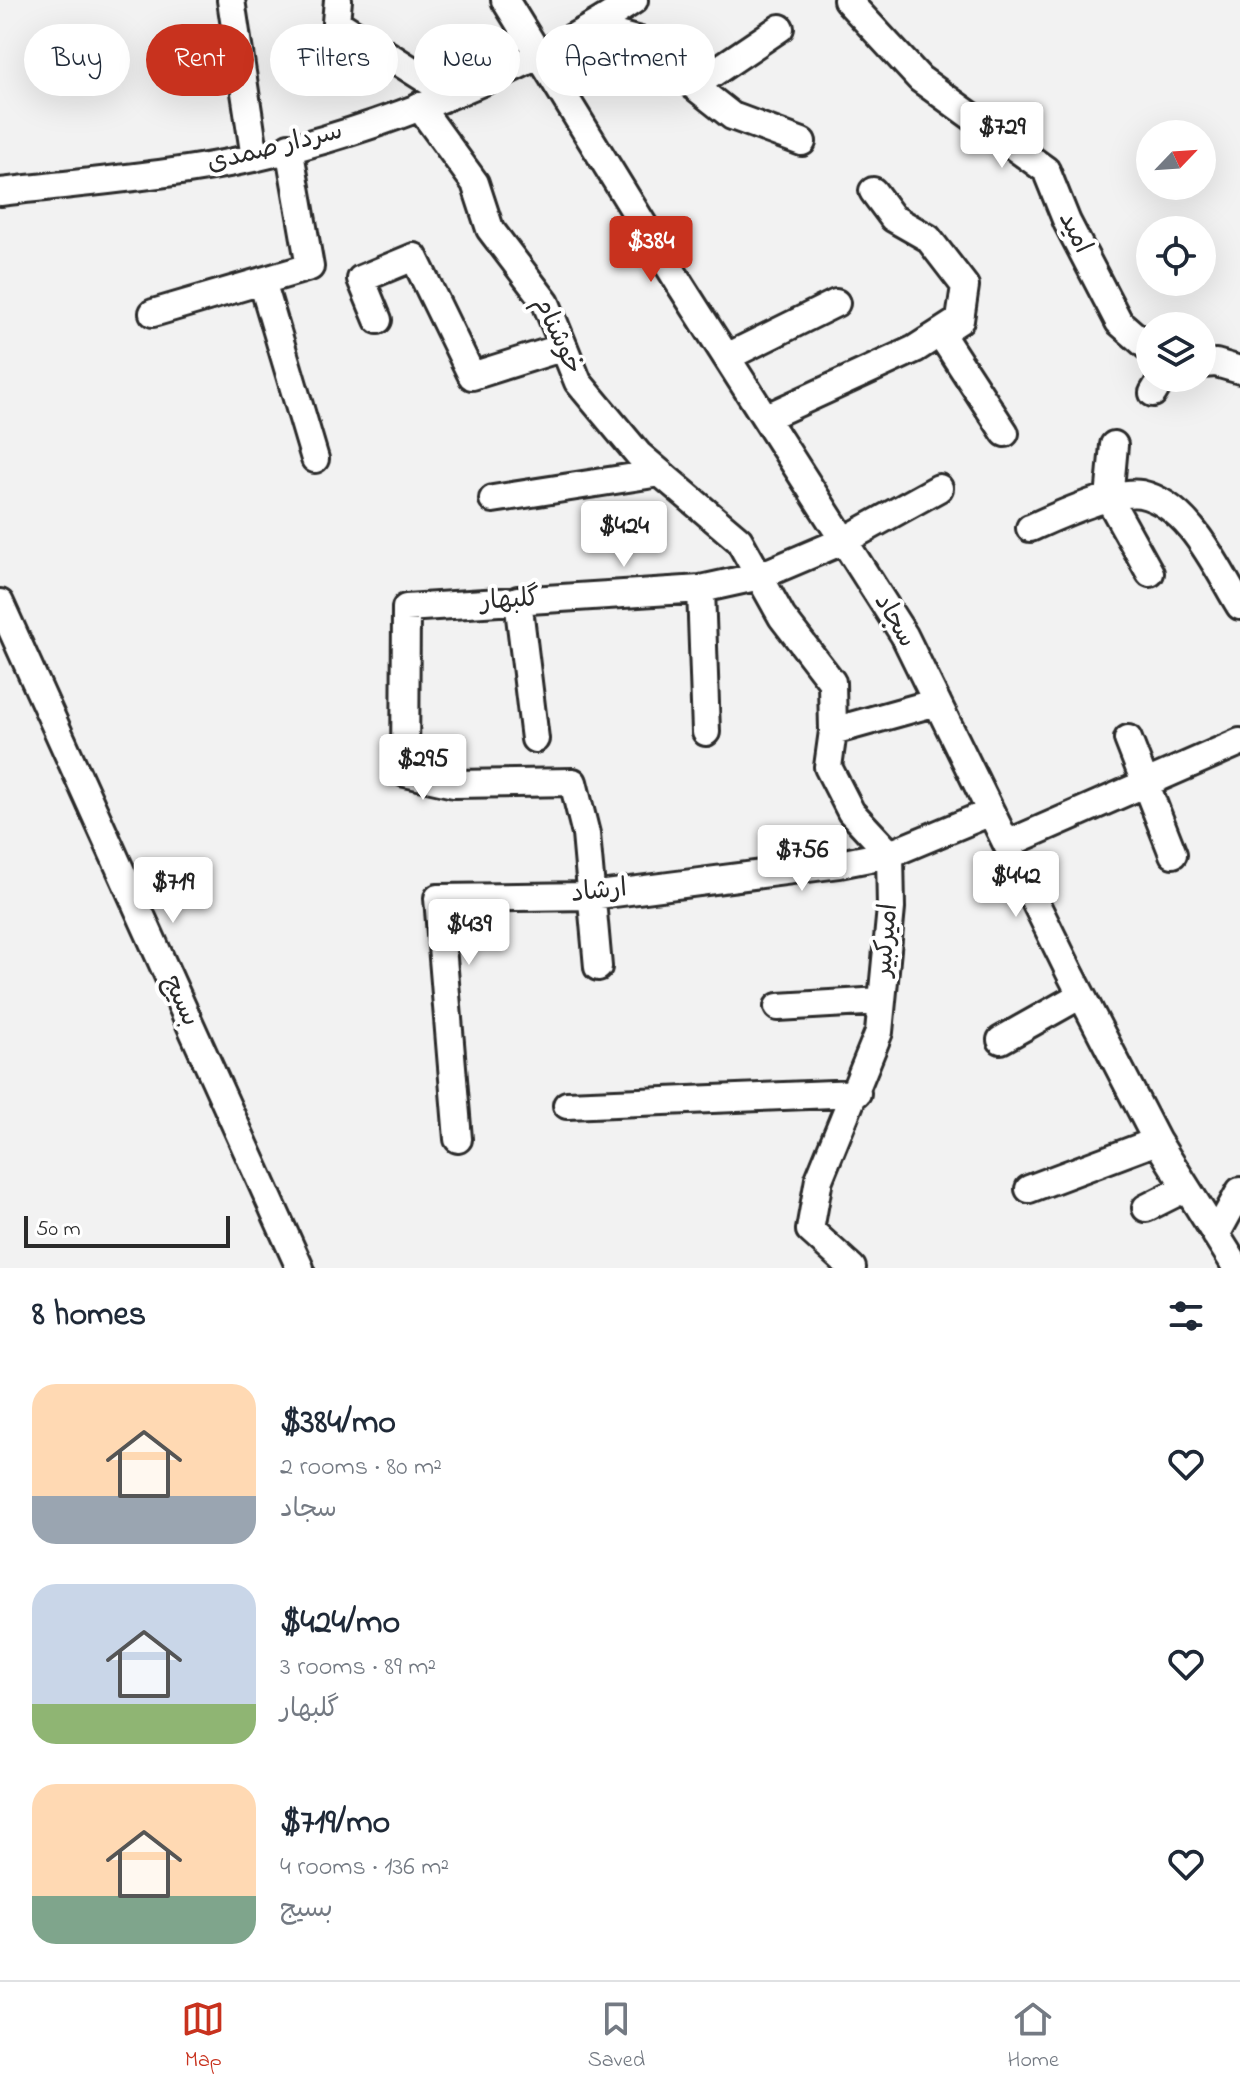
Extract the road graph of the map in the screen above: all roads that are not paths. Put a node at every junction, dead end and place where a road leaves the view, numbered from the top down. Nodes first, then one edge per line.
1 (231, 0) edge
2 (338, 0) edge
3 (505, 0) edge
4 (634, 0) edge
5 (851, 2) edge
6 (598, 24) edge
7 (780, 28) dead end
8 (536, 53) edge
9 (414, 72) edge
10 (715, 72) edge
11 (444, 96) edge
12 (563, 96) edge
13 (707, 96) edge
14 (419, 106) junction
15 (802, 142) dead end
16 (289, 147) junction
17 (255, 158) junction
18 (873, 191) dead end
19 (0, 192) edge
20 (262, 281) junction
21 (836, 303) dead end
22 (153, 313) dead end
23 (378, 320) dead end
24 (940, 333) junction
25 (1136, 337) edge
26 (564, 347) junction
27 (727, 357) junction
28 (1216, 363) edge
29 (1240, 370) edge
30 (767, 417) junction
31 (1005, 433) dead end
32 (1114, 445) dead end
33 (315, 459) dead end
34 (660, 473) junction
35 (939, 488) dead end
36 (493, 499) dead end
37 (1109, 499) junction
38 (1030, 528) dead end
39 (845, 540) junction
40 (1150, 573) dead end
41 (760, 576) junction
42 (701, 589) junction
43 (518, 600) junction
44 (0, 603) edge
45 (1240, 606) edge
46 (937, 702) junction
47 (833, 731) junction
48 (706, 732) dead end
49 (535, 739) dead end
50 (1128, 739) dead end
51 (1240, 742) edge
52 (1146, 783) junction
53 (991, 812) junction
54 (1007, 844) junction
55 (890, 854) junction
56 (1173, 854) dead end
57 (591, 896) junction
58 (598, 967) dead end
59 (1081, 995) junction
60 (882, 1001) junction
61 (778, 1007) dead end
62 (1001, 1040) dead end
63 (857, 1093) junction
64 (567, 1105) dead end
65 (458, 1139) dead end
66 (1157, 1141) junction
67 (1186, 1188) junction
68 (1029, 1189) dead end
69 (1240, 1191) edge
70 (1146, 1208) dead end
71 (1216, 1235) junction
72 (300, 1268) edge
73 (852, 1268) edge
74 (1237, 1268) edge

1 - 17 street
2 - 9 street
3 - 8 street, سجاد
4 - 6 street, سردار صمدی
5 - 25 street, امید
7 - 10 street
11 - 14 street, سردار صمدی
12 - 27 street, سجاد
13 - 15 street
14 - 16 street, سردار صمدی
14 - 26 street, خوشنام
16 - 17 street, سردار صمدی
16 - 20 street
17 - 19 street, سردار صمدی
18 - 24 street
20 - 22 street
20 - 33 street
21 - 27 street
23 - 26 street
24 - 30 street
24 - 31 street
26 - 34 street, خوشنام
27 - 30 street, سجاد
28 - 29 street
30 - 39 street, سجاد
32 - 37 street
34 - 36 street
34 - 41 street, خوشنام
35 - 39 street, گلبهار
37 - 38 street
37 - 40 street
37 - 45 street
39 - 41 street, گلبهار
39 - 46 street, سجاد
41 - 42 street, گلبهار
41 - 47 street
42 - 43 street, گلبهار
42 - 48 street
43 - 49 street
43 - 57 street, گلبهار
44 - 72 street, بسیج
46 - 47 street
46 - 53 street, سجاد
47 - 55 street
50 - 52 street
51 - 52 street
52 - 54 street
52 - 56 street
53 - 54 street, سجاد
53 - 55 street, ارشاد
54 - 59 street, سجاد
55 - 57 street, ارشاد
55 - 60 street, امیرکبیر
57 - 58 street
57 - 65 street, ارشاد
59 - 62 street
59 - 66 street, سجاد
60 - 61 street
60 - 63 street, امیرکبیر
63 - 64 street
63 - 73 street, امیرکبیر
66 - 67 street, سجاد
66 - 68 street
67 - 70 street
67 - 71 street, سجاد
69 - 71 street
71 - 74 street, سجاد

